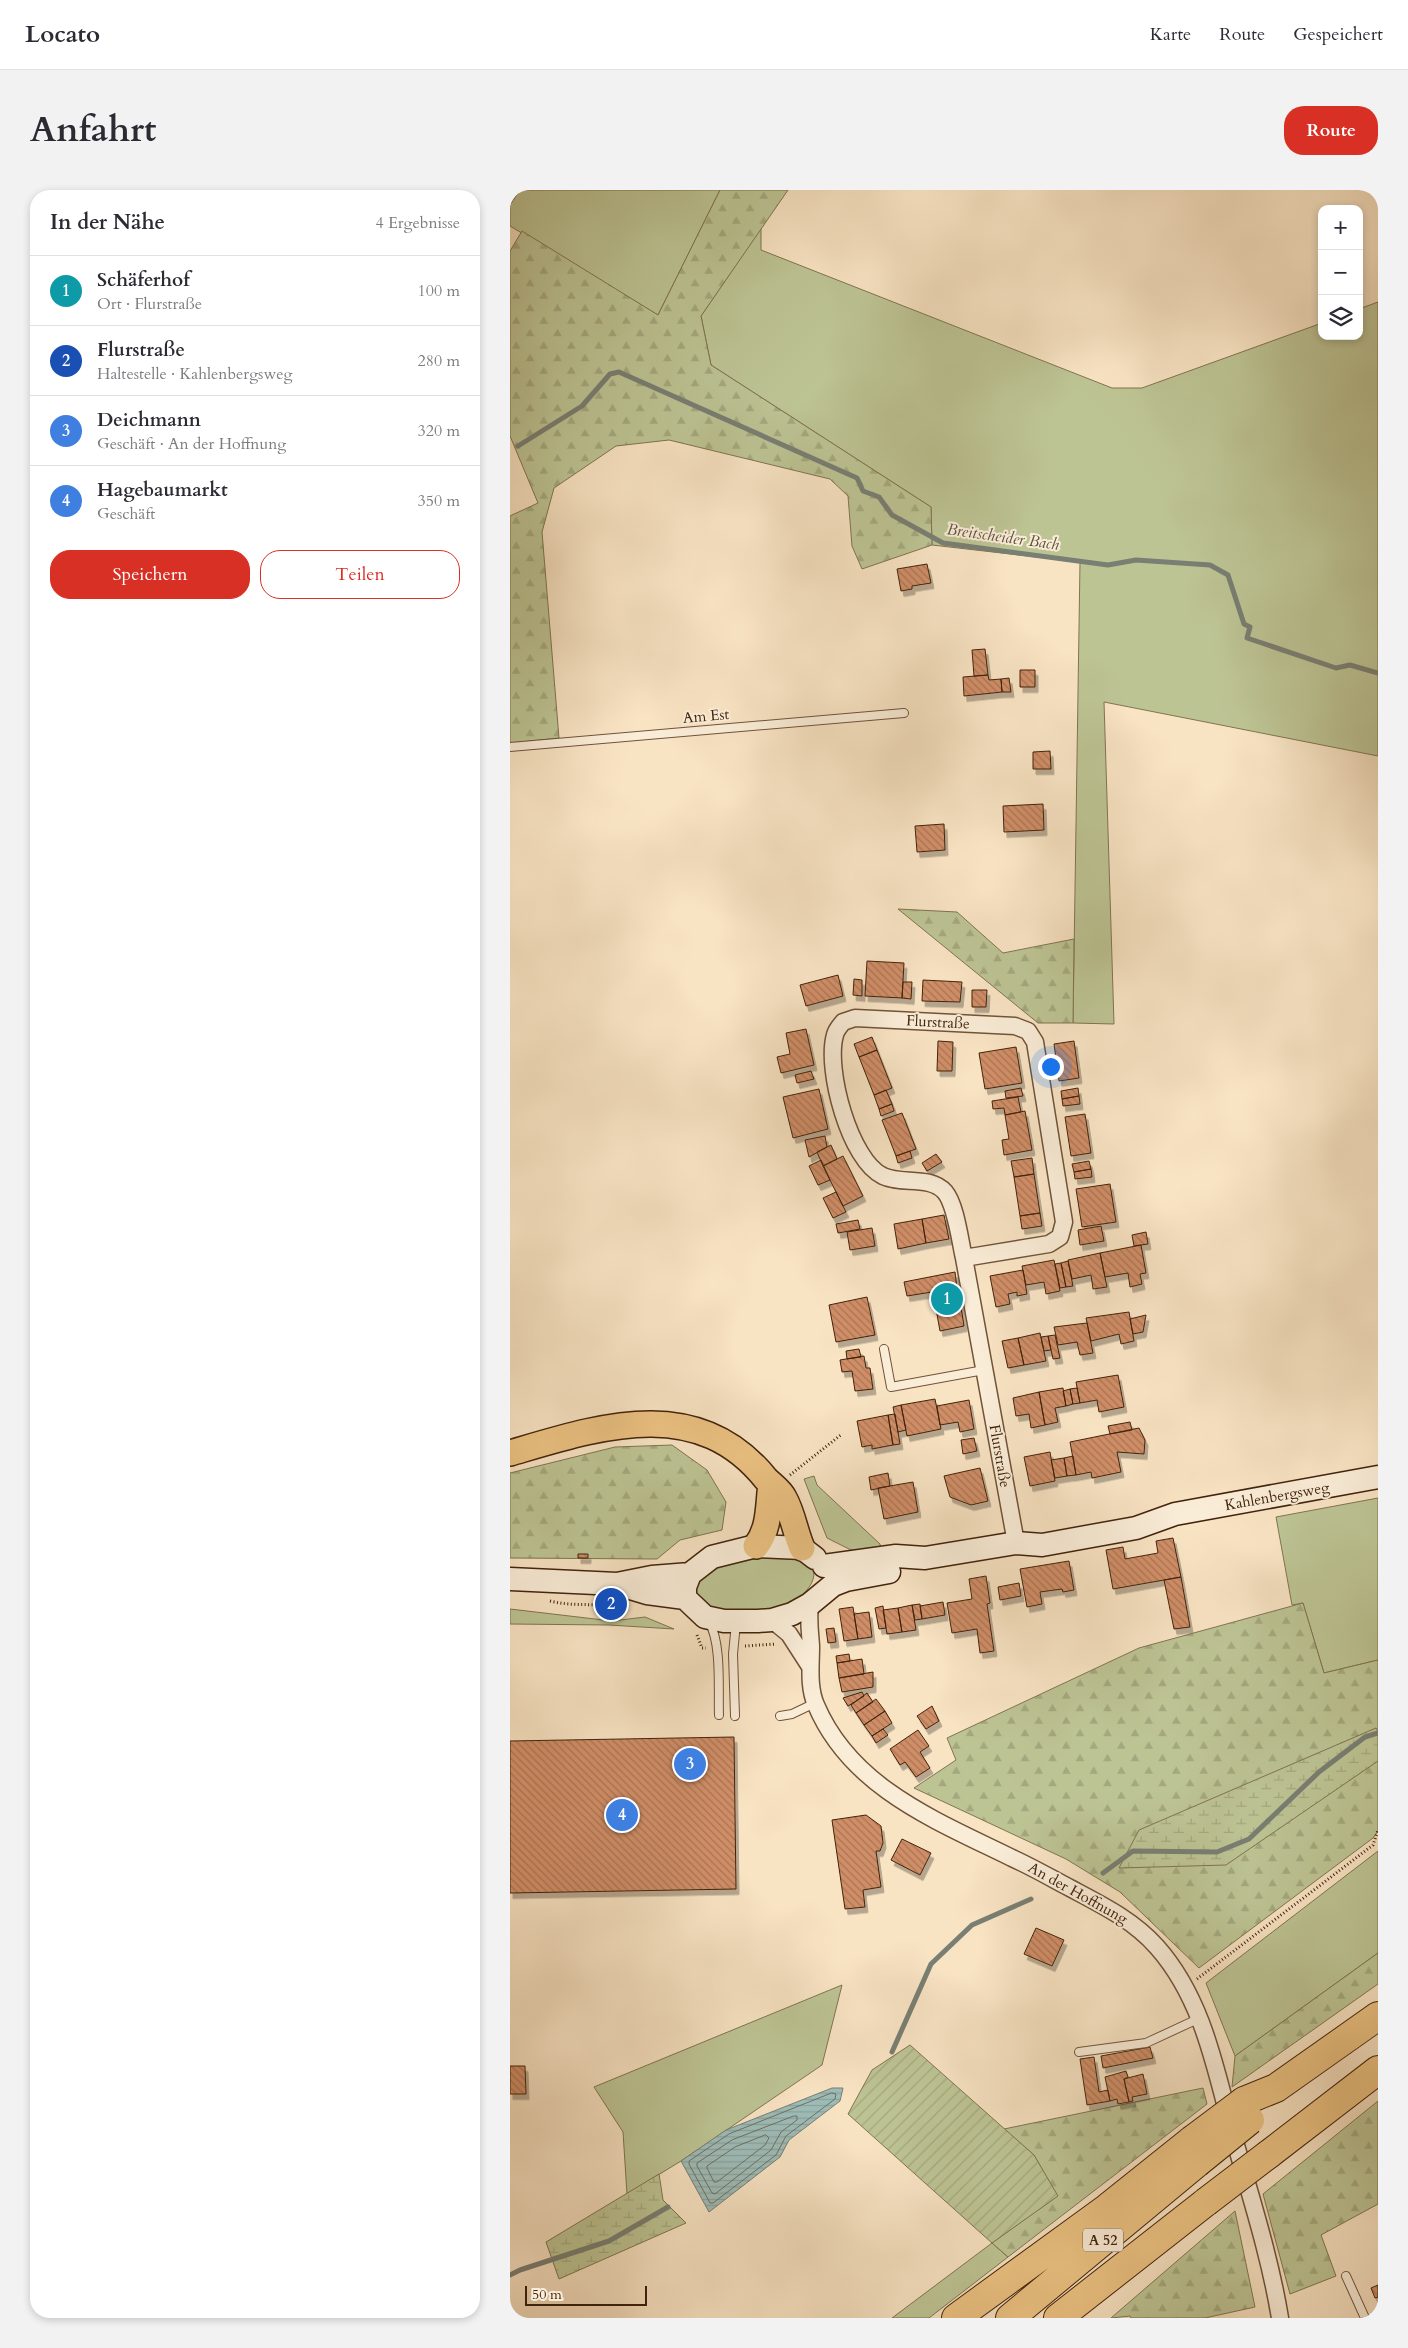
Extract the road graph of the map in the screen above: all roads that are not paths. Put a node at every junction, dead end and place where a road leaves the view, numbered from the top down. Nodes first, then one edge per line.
1 (904, 713) dead end
2 (510, 747) edge
3 (964, 1258) junction
4 (884, 1349) dead end
5 (984, 1370) junction
6 (510, 1453) edge
7 (1378, 1477) edge
8 (771, 1484) junction
9 (1016, 1543) junction
10 (756, 1546) junction
11 (802, 1548) junction
12 (925, 1558) junction
13 (824, 1566) junction
14 (690, 1574) junction
15 (510, 1579) edge
16 (616, 1584) junction
17 (685, 1598) junction
18 (816, 1598) junction
19 (705, 1616) junction
20 (772, 1620) junction
21 (737, 1621) junction
22 (809, 1665) junction
23 (815, 1703) junction
24 (718, 1715) dead end
25 (735, 1716) dead end
26 (780, 1716) dead end
27 (1378, 2016) edge
28 (1200, 2018) junction
29 (1079, 2052) dead end
30 (1378, 2070) edge
31 (1194, 2152) junction
32 (1206, 2202) junction
33 (1107, 2208) junction
34 (1346, 2276) dead end
35 (956, 2318) edge
36 (979, 2318) edge
37 (1010, 2318) edge
38 (1058, 2318) edge
39 (1081, 2318) edge
40 (1280, 2318) edge
41 (1365, 2318) edge

1 - 2 lane, Am Est
3 - 3 street, Flurstraße
3 - 5 street, Flurstraße
4 - 5 lane
5 - 9 street, Flurstraße
6 - 8 main road
7 - 9 street, Kahlenbergsweg
8 - 10 main road
8 - 11 main road
9 - 12 street, Kahlenbergsweg
10 - 11 street
10 - 14 street
11 - 13 street
12 - 13 street, Kahlenbergsweg
12 - 18 street, Kahlenbergsweg
13 - 18 street
14 - 16 street
14 - 17 street
15 - 16 street
16 - 17 street
17 - 19 street
18 - 20 street, Kahlenbergsweg
18 - 22 street, An der Hoffnung
19 - 21 street, Kahlenbergsweg
19 - 24 lane
20 - 21 street, Kahlenbergsweg
20 - 22 street, An der Hoffnung
21 - 25 lane
22 - 23 street, An der Hoffnung
23 - 26 lane
23 - 28 street, An der Hoffnung
27 - 31 highway, A 52, bridge
28 - 29 lane
28 - 40 street, An der Hoffnung
30 - 32 highway, A 52, bridge
31 - 33 highway
31 - 37 highway, A 52
32 - 38 highway, A 52
32 - 39 highway
33 - 35 highway
33 - 36 highway
34 - 41 lane

